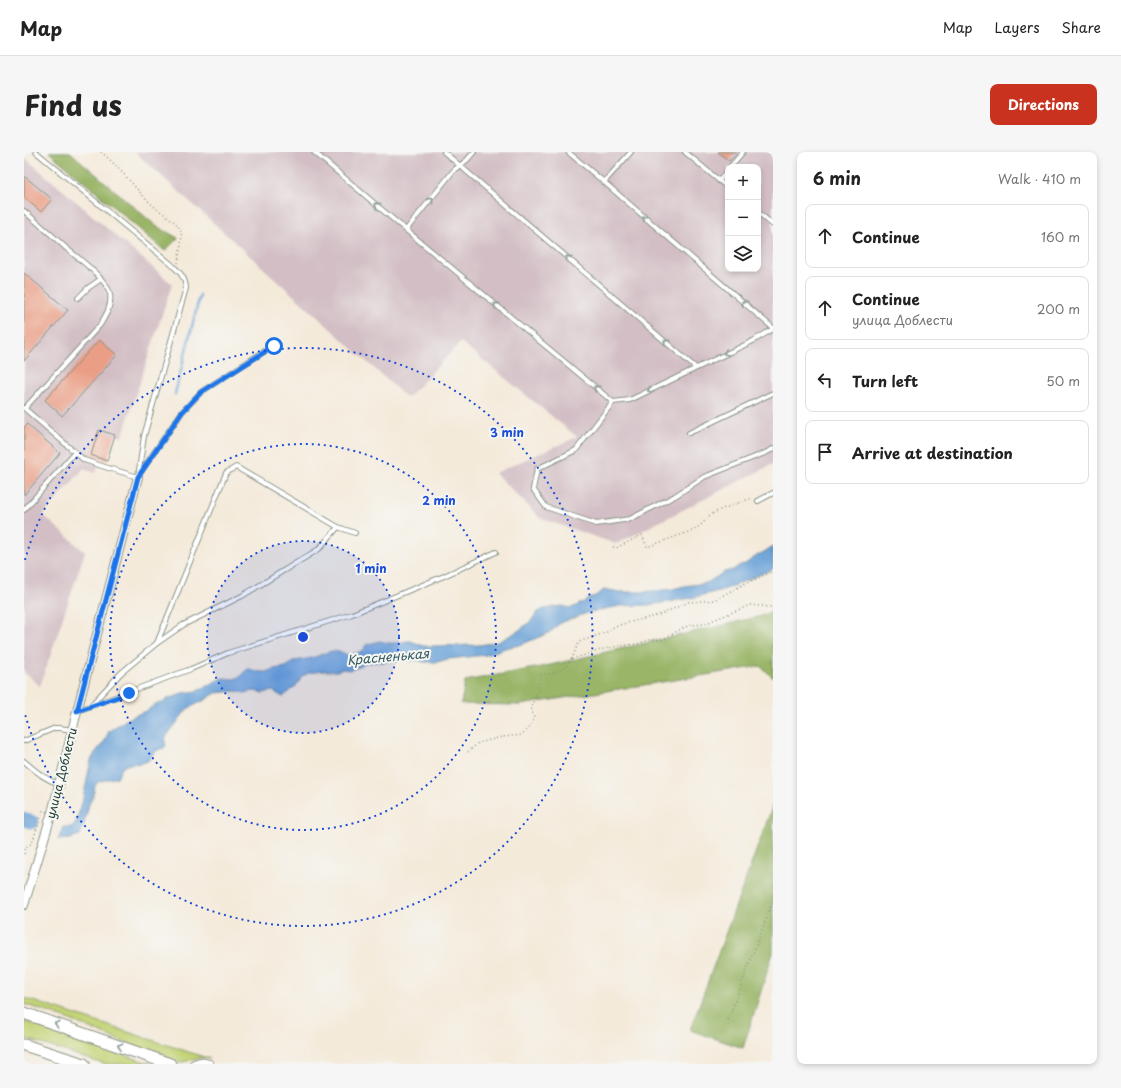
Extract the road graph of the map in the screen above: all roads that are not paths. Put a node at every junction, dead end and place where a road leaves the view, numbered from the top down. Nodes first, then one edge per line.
1 (36, 152) edge
2 (314, 152) edge
3 (444, 152) edge
4 (474, 152) edge
5 (568, 152) edge
6 (631, 152) edge
7 (685, 152) edge
8 (742, 152) edge
9 (732, 164) edge
10 (460, 166) junction
11 (725, 174) edge
12 (719, 181) junction
13 (604, 182) junction
14 (725, 186) edge
15 (24, 211) edge
16 (761, 215) edge
17 (773, 225) edge
18 (406, 230) junction
19 (101, 279) junction
20 (78, 298) dead end
21 (773, 328) edge
22 (274, 346) dead end
23 (696, 368) junction
24 (773, 393) edge
25 (613, 402) junction
26 (25, 410) edge
27 (689, 433) dead end
28 (773, 449) edge
29 (75, 452) junction
30 (138, 477) junction
31 (773, 493) edge
32 (758, 501) dead end
33 (24, 510) edge
34 (338, 527) junction
35 (355, 533) dead end
36 (496, 552) dead end
37 (157, 643) junction
38 (91, 706) junction
39 (77, 711) junction
40 (72, 730) junction
41 (24, 741) edge
42 (24, 761) edge
43 (59, 784) junction
44 (24, 905) edge
45 (24, 1013) edge
46 (24, 1045) edge
47 (84, 1064) edge
48 (170, 1064) edge
49 (194, 1064) edge
50 (209, 1064) edge

1 - 30 lane
18 -> 2 lane
3 - 10 lane
4 - 10 lane
5 - 13 lane
6 - 13 lane
7 - 12 lane
8 - 9 lane
18 -> 10 lane
23 -> 10 lane
11 - 12 lane
12 - 14 lane
21 -> 13 lane
15 - 19 lane
16 - 17 lane
25 -> 18 lane
19 - 20 lane
19 - 26 lane
21 -> 23 lane
22 - 30 lane
23 -> 25 lane
24 - 27 lane
25 - 28 lane
26 - 29 lane
29 - 30 lane
29 - 33 lane
30 - 39 street, улица Доблести
31 - 32 lane
34 - 35 lane
34 - 37 lane
34 - 37 lane
36 - 38 lane
37 - 38 lane
38 - 39 lane
39 - 40 street, улица Доблести
40 - 41 lane
40 - 43 street, улица Доблести
42 - 43 lane
43 - 44 street, улица Доблести
48 -> 45 main road
46 - 47 main road
49 - 50 street

